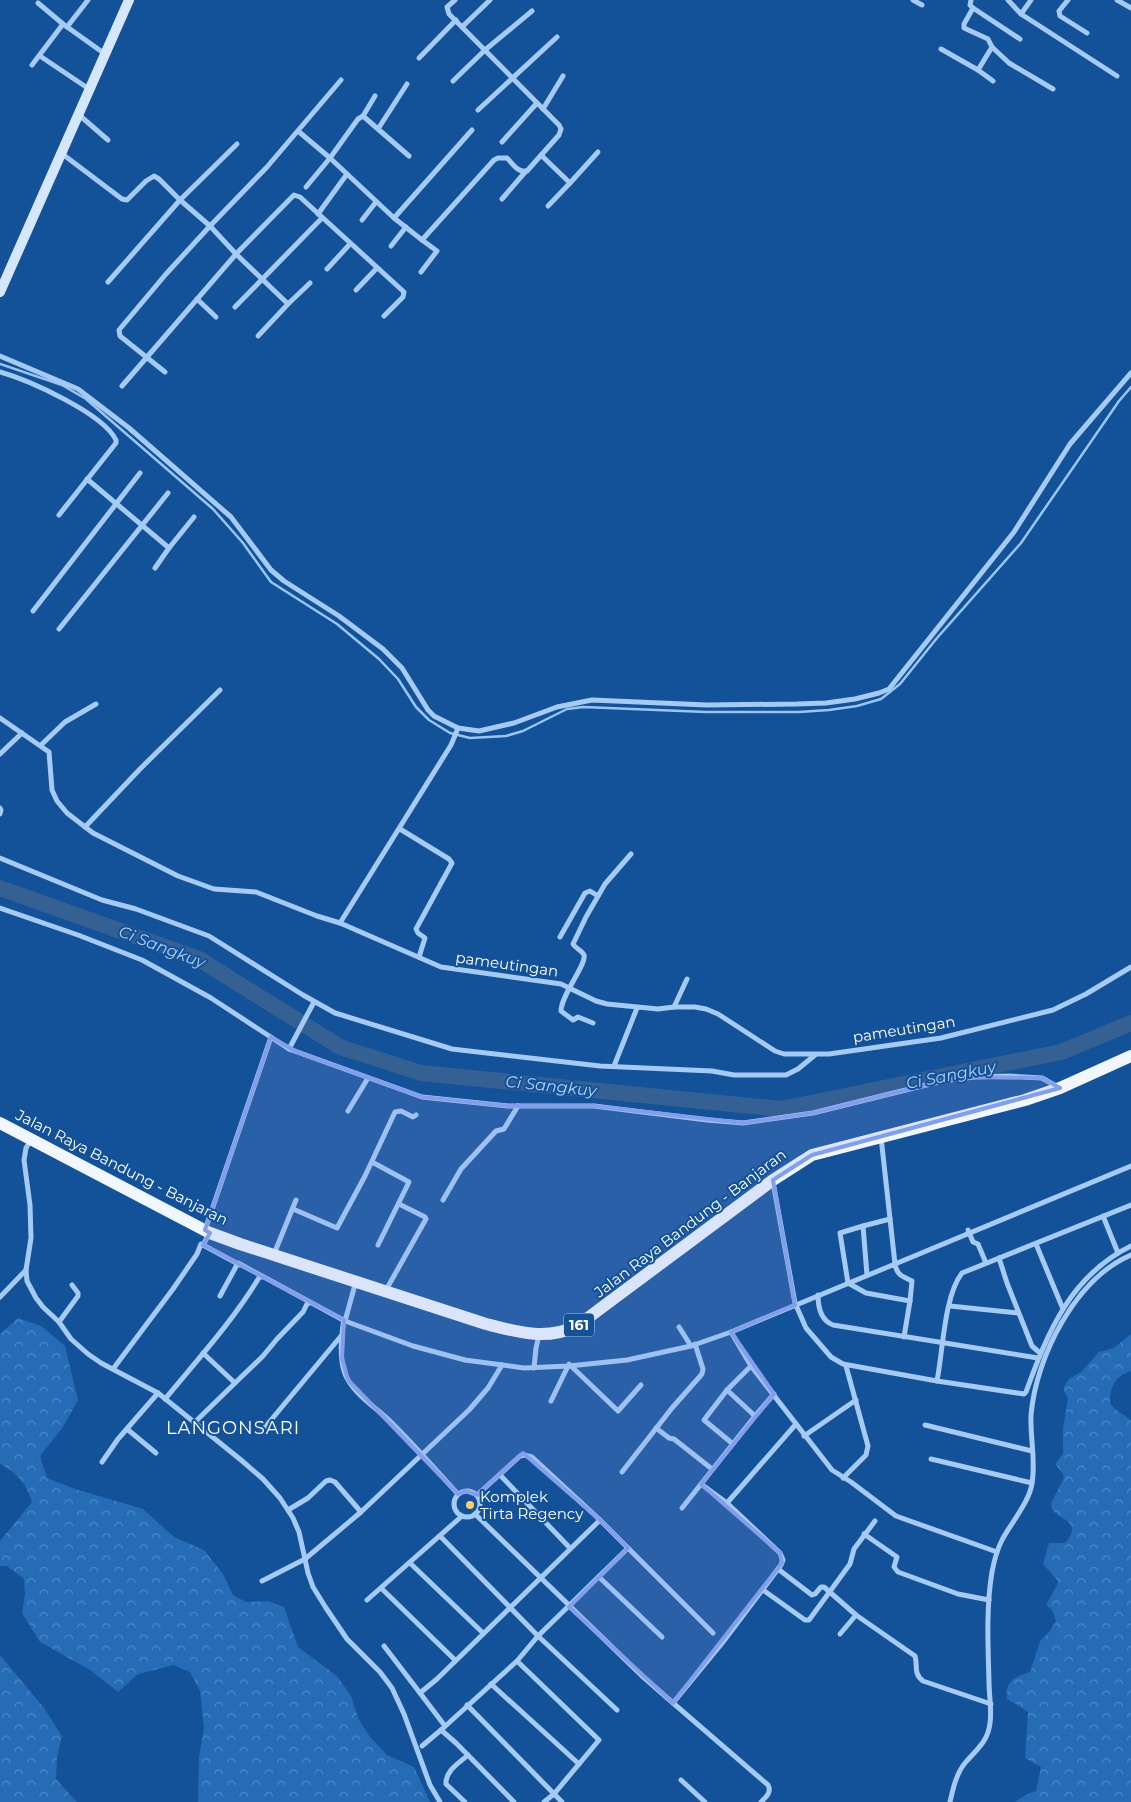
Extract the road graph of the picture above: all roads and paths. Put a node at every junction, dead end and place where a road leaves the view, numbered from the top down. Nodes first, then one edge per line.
1 (88, 0) edge
2 (129, 0) edge
3 (455, 0) edge
4 (490, 0) edge
5 (913, 0) edge
6 (971, 0) edge
7 (1008, 0) edge
8 (1031, 0) edge
9 (1068, 0) edge
10 (1118, 0) edge
11 (38, 3) dead end
12 (922, 5) dead end
13 (974, 8) junction
14 (1131, 8) edge
15 (532, 10) dead end
16 (1021, 14) junction
17 (456, 20) junction
18 (65, 25) junction
19 (462, 27) junction
20 (1087, 33) dead end
21 (557, 37) dead end
22 (1020, 39) dead end
23 (992, 47) junction
24 (941, 49) dead end
25 (485, 50) junction
26 (104, 54) junction
27 (40, 56) junction
28 (420, 58) dead end
29 (32, 65) dead end
30 (978, 70) junction
31 (563, 76) dead end
32 (1117, 76) dead end
33 (512, 77) junction
34 (341, 80) dead end
35 (453, 81) dead end
36 (993, 82) dead end
37 (407, 84) dead end
38 (89, 89) junction
39 (1053, 89) dead end
40 (375, 96) dead end
41 (537, 102) junction
42 (543, 109) junction
43 (478, 110) dead end
44 (78, 114) junction
45 (363, 116) junction
46 (378, 129) junction
47 (472, 130) dead end
48 (298, 132) junction
49 (108, 140) dead end
50 (502, 142) dead end
51 (237, 144) dead end
52 (598, 152) dead end
53 (61, 153) junction
54 (541, 155) junction
55 (409, 156) dead end
56 (330, 158) junction
57 (527, 171) junction
58 (347, 174) junction
59 (570, 183) junction
60 (306, 187) dead end
61 (502, 198) dead end
62 (180, 200) junction
63 (376, 202) junction
64 (548, 206) dead end
65 (320, 216) junction
66 (394, 218) junction
67 (362, 220) dead end
68 (210, 226) junction
69 (406, 227) junction
70 (422, 240) junction
71 (350, 244) junction
72 (391, 246) dead end
73 (236, 254) junction
74 (377, 268) junction
75 (327, 269) dead end
76 (421, 272) dead end
77 (262, 279) junction
78 (108, 282) dead end
79 (310, 283) dead end
80 (356, 290) dead end
81 (0, 292) edge
82 (197, 299) junction
83 (288, 304) junction
84 (235, 307) dead end
85 (384, 316) dead end
86 (216, 317) dead end
87 (258, 336) dead end
88 (0, 356) edge
89 (147, 356) junction
90 (0, 372) edge
91 (165, 372) dead end
92 (1131, 373) edge
93 (122, 386) dead end
94 (140, 473) dead end
95 (87, 479) junction
96 (168, 493) dead end
97 (116, 504) junction
98 (59, 515) dead end
99 (194, 517) dead end
100 (143, 526) junction
101 (169, 548) junction
102 (155, 568) dead end
103 (33, 611) dead end
104 (59, 629) dead end
105 (220, 690) dead end
106 (96, 704) dead end
107 (0, 718) edge
108 (457, 729) junction
109 (22, 733) junction
110 (41, 746) junction
111 (0, 754) edge
112 (0, 808) edge
113 (0, 814) edge
114 (85, 827) junction
115 (400, 829) junction
116 (631, 854) dead end
117 (0, 858) edge
118 (598, 896) junction
119 (0, 908) edge
120 (340, 924) junction
121 (560, 937) dead end
122 (419, 957) junction
123 (1131, 967) edge
124 (687, 979) dead end
125 (569, 987) junction
126 (313, 1003) junction
127 (674, 1007) junction
128 (637, 1008) junction
129 (593, 1023) dead end
130 (271, 1037) junction
131 (290, 1046) junction
132 (816, 1055) junction
133 (1131, 1056) edge
134 (614, 1066) junction
135 (368, 1078) junction
136 (1060, 1088) junction
137 (518, 1106) junction
138 (348, 1111) dead end
139 (416, 1115) dead end
140 (3, 1128) edge
141 (881, 1137) junction
142 (32, 1140) junction
143 (372, 1162) junction
144 (1131, 1166) edge
145 (773, 1180) junction
146 (296, 1200) dead end
147 (443, 1200) dead end
148 (398, 1204) junction
149 (1131, 1205) edge
150 (292, 1209) junction
151 (1103, 1216) junction
152 (890, 1219) junction
153 (863, 1226) junction
154 (208, 1231) junction
155 (969, 1232) junction
156 (1036, 1244) junction
157 (203, 1245) junction
158 (378, 1245) dead end
159 (1131, 1246) edge
160 (1118, 1253) junction
161 (274, 1254) junction
162 (1131, 1255) edge
163 (999, 1258) junction
164 (986, 1262) junction
165 (895, 1264) junction
166 (240, 1265) junction
167 (26, 1270) junction
168 (868, 1275) junction
169 (262, 1277) junction
170 (356, 1281) junction
171 (848, 1282) junction
172 (72, 1285) dead end
173 (386, 1290) junction
174 (220, 1296) dead end
175 (818, 1296) junction
176 (0, 1297) edge
177 (910, 1301) junction
178 (310, 1304) junction
179 (795, 1305) junction
180 (950, 1306) junction
181 (1063, 1309) junction
182 (1018, 1313) junction
183 (345, 1321) junction
184 (59, 1322) junction
185 (679, 1327) dead end
186 (731, 1332) junction
187 (342, 1335) junction
188 (539, 1336) junction
189 (904, 1337) junction
190 (943, 1342) junction
191 (694, 1345) junction
192 (203, 1353) junction
193 (1039, 1356) junction
194 (505, 1366) junction
195 (569, 1366) junction
196 (751, 1366) junction
197 (846, 1366) junction
198 (534, 1368) junction
199 (113, 1369) junction
200 (937, 1381) junction
201 (235, 1383) junction
202 (641, 1386) dead end
203 (728, 1390) junction
204 (158, 1393) junction
205 (774, 1394) junction
206 (165, 1399) junction
207 (856, 1400) junction
208 (551, 1401) dead end
209 (755, 1416) junction
210 (194, 1423) junction
211 (796, 1424) junction
212 (925, 1425) dead end
213 (656, 1428) junction
214 (127, 1429) junction
215 (261, 1432) dead end
216 (804, 1436) junction
217 (733, 1444) junction
218 (1032, 1451) junction
219 (156, 1453) dead end
220 (421, 1454) junction
221 (931, 1459) dead end
222 (102, 1462) dead end
223 (712, 1469) junction
224 (622, 1472) dead end
225 (500, 1475) junction
226 (843, 1478) junction
227 (1032, 1483) junction
228 (701, 1484) junction
229 (458, 1494) junction
230 (477, 1495) junction
231 (727, 1503) junction
232 (682, 1508) dead end
233 (288, 1510) junction
234 (361, 1512) junction
235 (475, 1514) junction
236 (462, 1516) junction
237 (600, 1520) junction
238 (875, 1521) dead end
239 (864, 1534) junction
240 (440, 1536) junction
241 (570, 1548) junction
242 (628, 1548) junction
243 (997, 1552) junction
244 (305, 1559) junction
245 (410, 1563) junction
246 (778, 1569) junction
247 (599, 1577) junction
248 (542, 1578) junction
249 (262, 1581) dead end
250 (381, 1588) junction
251 (763, 1590) junction
252 (830, 1592) junction
253 (367, 1600) dead end
254 (989, 1600) junction
255 (569, 1606) junction
256 (510, 1607) junction
257 (856, 1615) junction
258 (713, 1633) dead end
259 (483, 1634) junction
260 (840, 1634) dead end
261 (538, 1636) junction
262 (662, 1637) dead end
263 (384, 1646) dead end
264 (455, 1660) junction
265 (516, 1661) junction
266 (491, 1684) junction
267 (420, 1693) junction
268 (673, 1703) junction
269 (991, 1704) junction
270 (467, 1705) junction
271 (617, 1710) dead end
272 (443, 1728) junction
273 (422, 1746) dead end
274 (468, 1755) junction
275 (578, 1764) junction
276 (681, 1780) dead end
277 (554, 1794) junction
278 (440, 1802) edge
279 (465, 1802) edge
280 (514, 1802) edge
281 (544, 1802) edge
282 (562, 1802) edge
283 (705, 1802) edge
284 (761, 1802) edge
285 (950, 1802) edge

1 - 18 street
2 - 26 street
3 - 17 street
4 - 19 street
5 - 12 street
6 - 13 street
7 - 16 street
8 - 16 street
9 - 20 street
10 - 14 street
11 - 18 street
13 - 22 street
13 - 23 street
15 - 25 street
16 - 32 street
17 - 19 street
17 - 28 street
18 - 26 street
18 - 27 street
19 - 25 street
21 - 33 street
23 - 30 street
23 - 39 street
24 - 30 street
25 - 33 street
25 - 35 street
26 - 38 street
27 - 29 street
27 - 38 street
30 - 36 street
31 - 42 street
33 - 41 street
33 - 43 street
34 - 48 street
37 - 46 street
38 - 44 street
40 - 45 street
41 - 42 street
41 - 50 street
42 - 54 street
44 - 49 street
44 - 53 street
45 - 46 street
45 - 56 street
46 - 55 street
47 - 66 street
48 - 56 street
48 - 68 street
51 - 62 street
52 - 59 street
53 - 62 street
53 - 81 street
54 - 57 street
54 - 59 street
56 - 58 street
56 - 60 street
57 - 61 street
57 - 70 street
58 - 63 street
58 - 65 street
59 - 64 street
62 - 68 street
62 - 78 street
63 - 66 street
63 - 67 street
65 - 71 street
65 - 73 street
65 - 77 street
66 - 69 street
68 - 73 street
68 - 89 street
69 - 70 street
69 - 72 street
70 - 76 street
71 - 74 street
71 - 75 street
73 - 77 street
73 - 82 street
74 - 80 street
74 - 85 street
77 - 83 street
77 - 84 street
79 - 83 street
82 - 86 street
82 - 89 street
83 - 87 street
88 - 108 street
89 - 91 street
89 - 93 street
90 - 95 street
92 - 108 street
94 - 97 street
95 - 97 street
95 - 98 street
96 - 100 street
97 - 100 street
97 - 103 street
99 - 101 street
100 - 101 street
100 - 104 street
101 - 102 street
105 - 114 street
106 - 110 street
107 - 109 street
108 - 115 street
109 - 110 street
109 - 111 street
110 - 114 street, pameutingan
112 - 113 street
114 - 120 street, pameutingan
115 - 120 street
115 - 122 street
116 - 118 street
117 - 126 street
118 - 121 street
118 - 125 street
119 - 130 street
120 - 122 street, pameutingan
122 - 125 street, pameutingan
123 - 132 street, pameutingan
124 - 127 street
125 - 128 street, pameutingan
125 - 129 street
126 - 131 street
126 - 134 street
127 - 128 street, pameutingan
127 - 132 street, pameutingan
128 - 134 street
130 - 131 street
130 - 154 street
131 - 135 street
132 - 134 street
133 - 136 main road, Jalan Raya Bandung - Banjaran / 161
135 - 137 street
135 - 138 street
136 - 137 street
136 - 141 main road, Jalan Raya Bandung - Banjaran / 161
137 - 147 street
139 - 143 street
140 - 142 main road, Jalan Raya Bandung - Banjaran / 161
141 - 145 main road, Jalan Raya Bandung - Banjaran / 161
141 - 152 street
142 - 154 main road, Jalan Raya Bandung - Banjaran / 161
142 - 167 street
143 - 148 street
143 - 150 street
144 - 155 street
145 - 179 street
145 - 188 main road, Jalan Raya Bandung - Banjaran / 161
146 - 150 street
148 - 158 street
148 - 173 street
149 - 151 street
150 - 161 street
151 - 156 street
151 - 160 street
152 - 153 street
152 - 165 street
153 - 168 street
153 - 171 street
154 - 157 street
154 - 161 main road, Jalan Raya Bandung - Banjaran / 161
155 - 164 street
155 - 165 street
156 - 163 street
156 - 181 street
157 - 166 street
157 - 199 street
159 - 160 street
160 - 181 street
161 - 170 main road, Jalan Raya Bandung - Banjaran / 161
162 - 218 street
163 - 164 street
163 - 182 street
164 - 180 street
165 - 168 street
165 - 177 street
166 - 169 street
166 - 174 street
167 - 176 street
167 - 184 street
168 - 171 street
169 - 178 street
169 - 192 street
170 - 173 main road, Jalan Raya Bandung - Banjaran / 161
170 - 183 street
171 - 175 street
171 - 177 street
172 - 184 street
173 - 188 main road, Jalan Raya Bandung - Banjaran / 161
175 - 179 street
175 - 189 street
177 - 189 street
178 - 183 street
178 - 201 street
179 - 186 street
179 - 197 street
180 - 182 street
180 - 190 street
181 - 193 street
182 - 193 street
183 - 187 street
183 - 194 street
184 - 199 street
185 - 191 street
186 - 191 street
186 - 196 street
187 - 215 street
187 - 220 street
188 - 198 street
189 - 190 street
190 - 193 street
190 - 200 street
191 - 195 street
191 - 213 street
192 - 201 street
192 - 206 street
193 - 200 street
194 - 198 street
194 - 220 street
195 - 198 street
195 - 202 street
195 - 208 street
196 - 203 street
196 - 205 street
197 - 200 street
197 - 207 street
199 - 204 street
201 - 210 street
203 - 209 street
203 - 217 street
204 - 206 street
204 - 214 street
205 - 209 street
205 - 211 street
206 - 210 street
207 - 216 street
207 - 226 street
209 - 217 street
210 - 233 street
211 - 216 street
211 - 231 street
212 - 218 street
213 - 223 street
213 - 224 street
214 - 219 street
214 - 222 street
216 - 226 street
217 - 223 street
218 - 227 street
220 - 229 street
220 - 234 street
221 - 227 street
223 - 228 street
225 - 230 street
225 - 237 street
225 - 241 street
226 - 243 street
227 - 243 street
228 - 231 street
228 - 232 street
229 - 230 street
229 - 236 street
230 - 235 street
231 - 246 street
233 - 234 street
233 - 244 street
234 - 244 street
235 - 236 street
235 - 248 street
236 - 240 street
237 - 241 street
237 - 242 street
238 - 239 street
239 - 252 street
239 - 254 street
240 - 245 street
240 - 256 street
241 - 248 street
242 - 247 street
242 - 258 street
243 - 254 street
244 - 249 street
244 - 278 street
245 - 250 street
245 - 259 street
246 - 251 street
246 - 252 street
247 - 255 street
247 - 262 street
248 - 255 street
248 - 256 street
250 - 253 street
250 - 264 street
251 - 252 street
251 - 268 street
252 - 257 street
254 - 269 street
255 - 261 street
255 - 268 street
256 - 259 street
256 - 261 street
257 - 260 street
257 - 269 street
259 - 264 street
261 - 265 street
261 - 271 street
263 - 267 street
264 - 267 street
265 - 266 street
265 - 275 street
266 - 270 street
266 - 275 street
267 - 272 street
268 - 284 street
269 - 285 street
270 - 272 street
270 - 277 street
272 - 273 street
272 - 274 street
274 - 279 street
274 - 280 street
275 - 277 street
276 - 283 street
277 - 281 street
277 - 282 street

